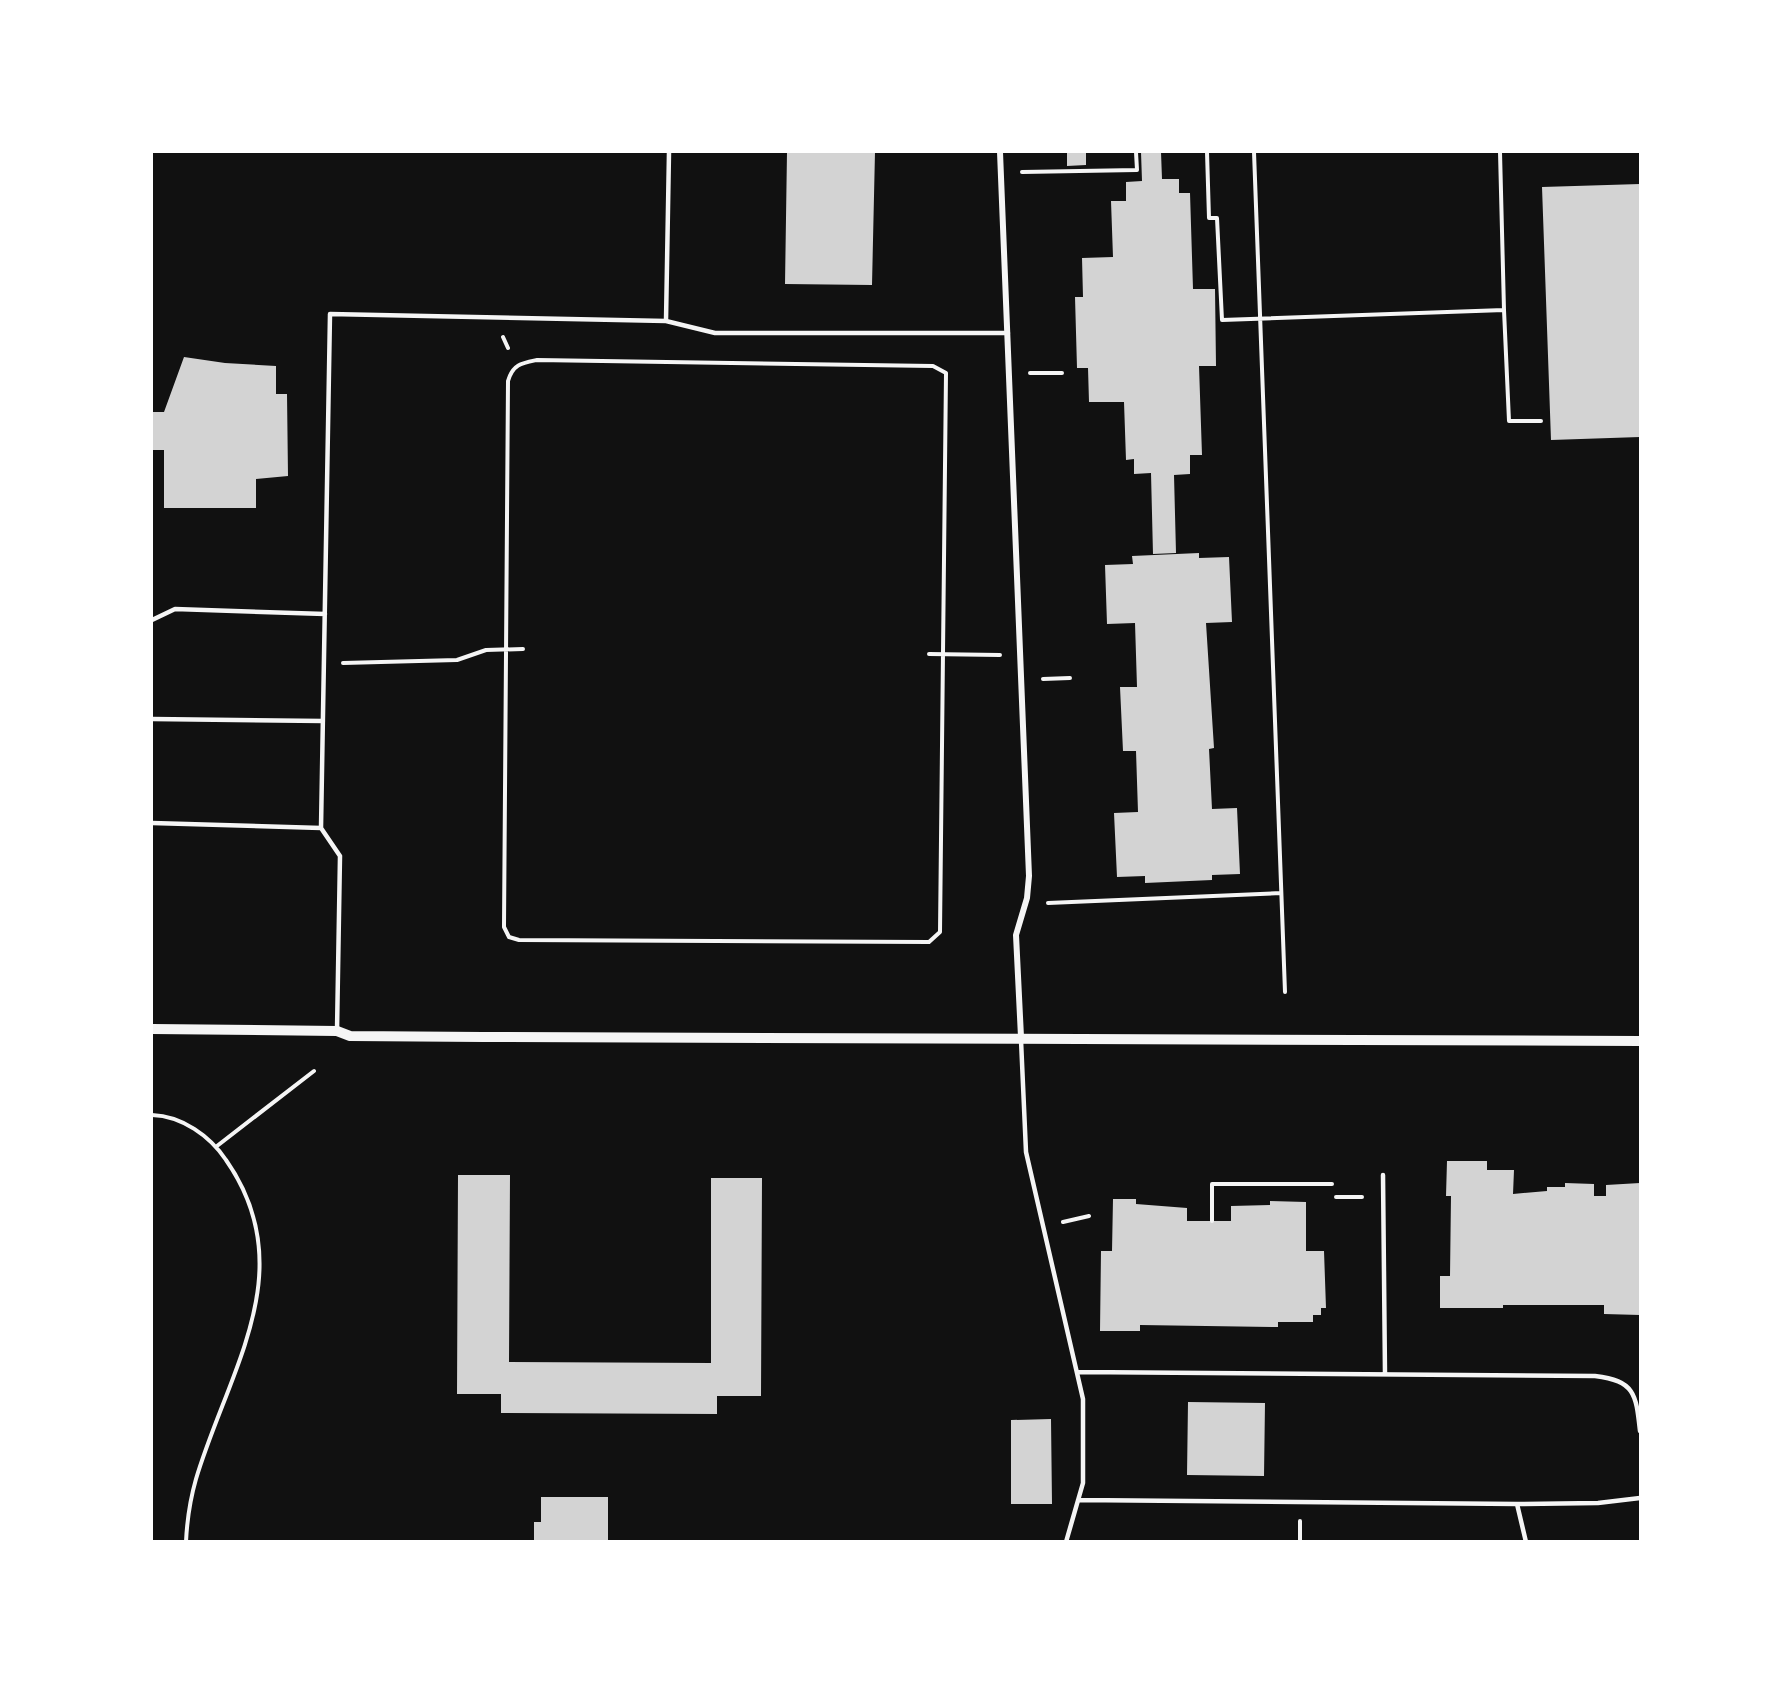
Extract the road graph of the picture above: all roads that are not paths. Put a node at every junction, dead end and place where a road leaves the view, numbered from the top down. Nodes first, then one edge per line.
1 (669, 152) edge
2 (1000, 152) edge
3 (666, 321) junction
4 (1008, 333) junction
5 (325, 614) junction
6 (152, 620) edge
7 (152, 719) edge
8 (323, 721) junction
9 (152, 824) edge
10 (321, 828) junction
11 (152, 1029) edge
12 (337, 1032) junction
13 (1021, 1037) junction
14 (1641, 1041) edge
15 (1383, 1175) dead end
16 (1078, 1372) junction
17 (1385, 1374) junction
18 (1641, 1431) edge
19 (1641, 1498) edge
20 (1078, 1500) junction
21 (1517, 1504) junction
22 (1066, 1542) edge
23 (1526, 1542) edge

1 - 3 lane
2 - 4 street
3 - 4 lane
3 - 5 lane
4 - 13 street
5 - 6 lane
5 - 8 lane
7 - 8 lane
8 - 10 lane
9 - 10 lane
10 - 12 lane
11 - 12 street
12 - 13 street
13 - 14 street
13 - 16 lane
15 - 17 lane
16 - 17 lane
16 - 20 lane
17 - 18 lane
19 - 21 lane
20 - 21 lane
20 - 22 lane
21 - 23 lane

